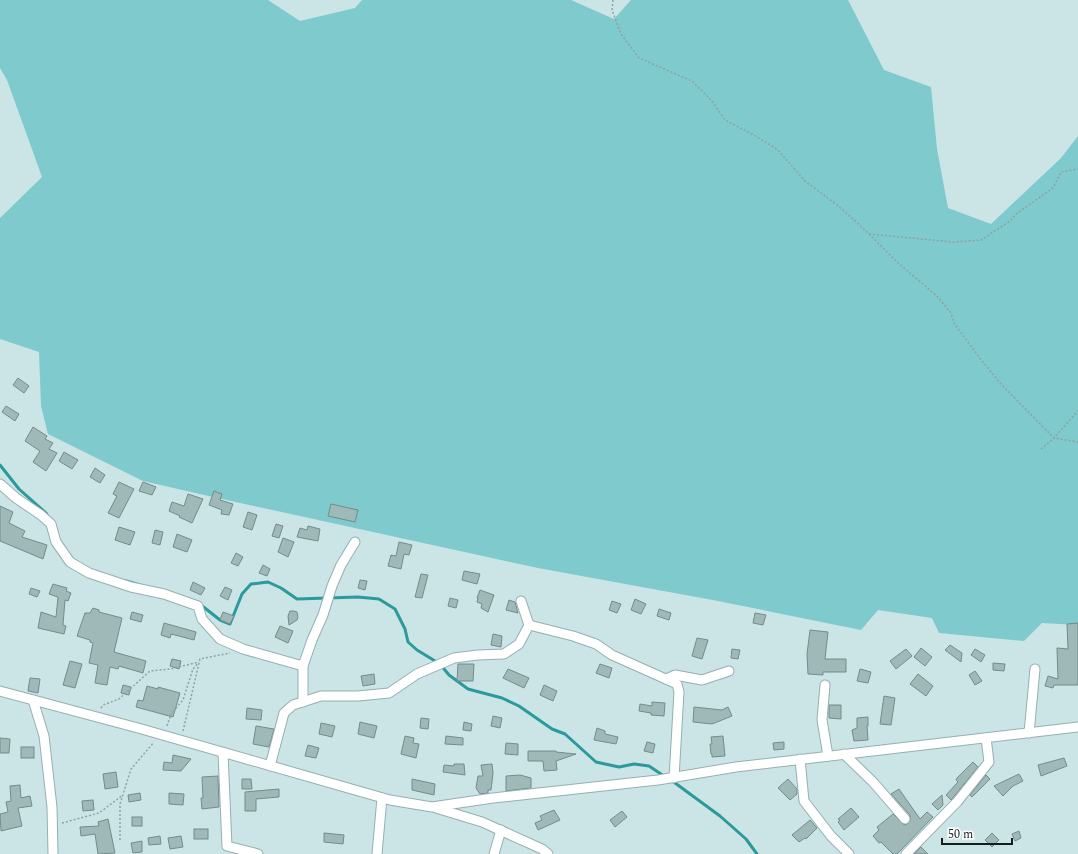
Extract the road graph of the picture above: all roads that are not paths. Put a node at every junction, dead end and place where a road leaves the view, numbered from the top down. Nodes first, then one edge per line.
1 (0, 484) edge
2 (355, 542) dead end
3 (521, 600) dead end
4 (529, 625) junction
5 (303, 666) junction
6 (1035, 669) dead end
7 (729, 671) dead end
8 (666, 679) junction
9 (824, 685) dead end
10 (0, 691) edge
11 (32, 700) junction
12 (303, 702) junction
13 (1078, 727) edge
14 (1029, 732) junction
15 (986, 738) junction
16 (223, 752) junction
17 (844, 754) junction
18 (828, 756) junction
19 (800, 760) junction
20 (270, 766) junction
21 (674, 778) junction
22 (382, 798) junction
23 (432, 807) junction
24 (905, 818) dead end
25 (500, 830) junction
26 (53, 854) edge
27 (258, 854) edge
28 (377, 854) edge
29 (494, 854) edge
30 (548, 854) edge
31 (849, 854) edge
32 (906, 854) edge

1 - 5 street
2 - 5 street
3 - 4 street
4 - 8 street
4 - 12 street
5 - 12 street
6 - 14 street
7 - 8 street
8 - 21 street
9 - 18 street
10 - 11 street
11 - 16 street
11 - 26 street
12 - 20 street
13 - 14 street
14 - 15 street
15 - 17 street
15 - 32 street
16 - 20 street
16 - 27 street
17 - 18 street
17 - 24 street
18 - 19 street
19 - 21 street
19 - 31 street
20 - 22 street
21 - 23 street
22 - 23 street
22 - 28 street
23 - 25 street
25 - 29 street
25 - 30 street

